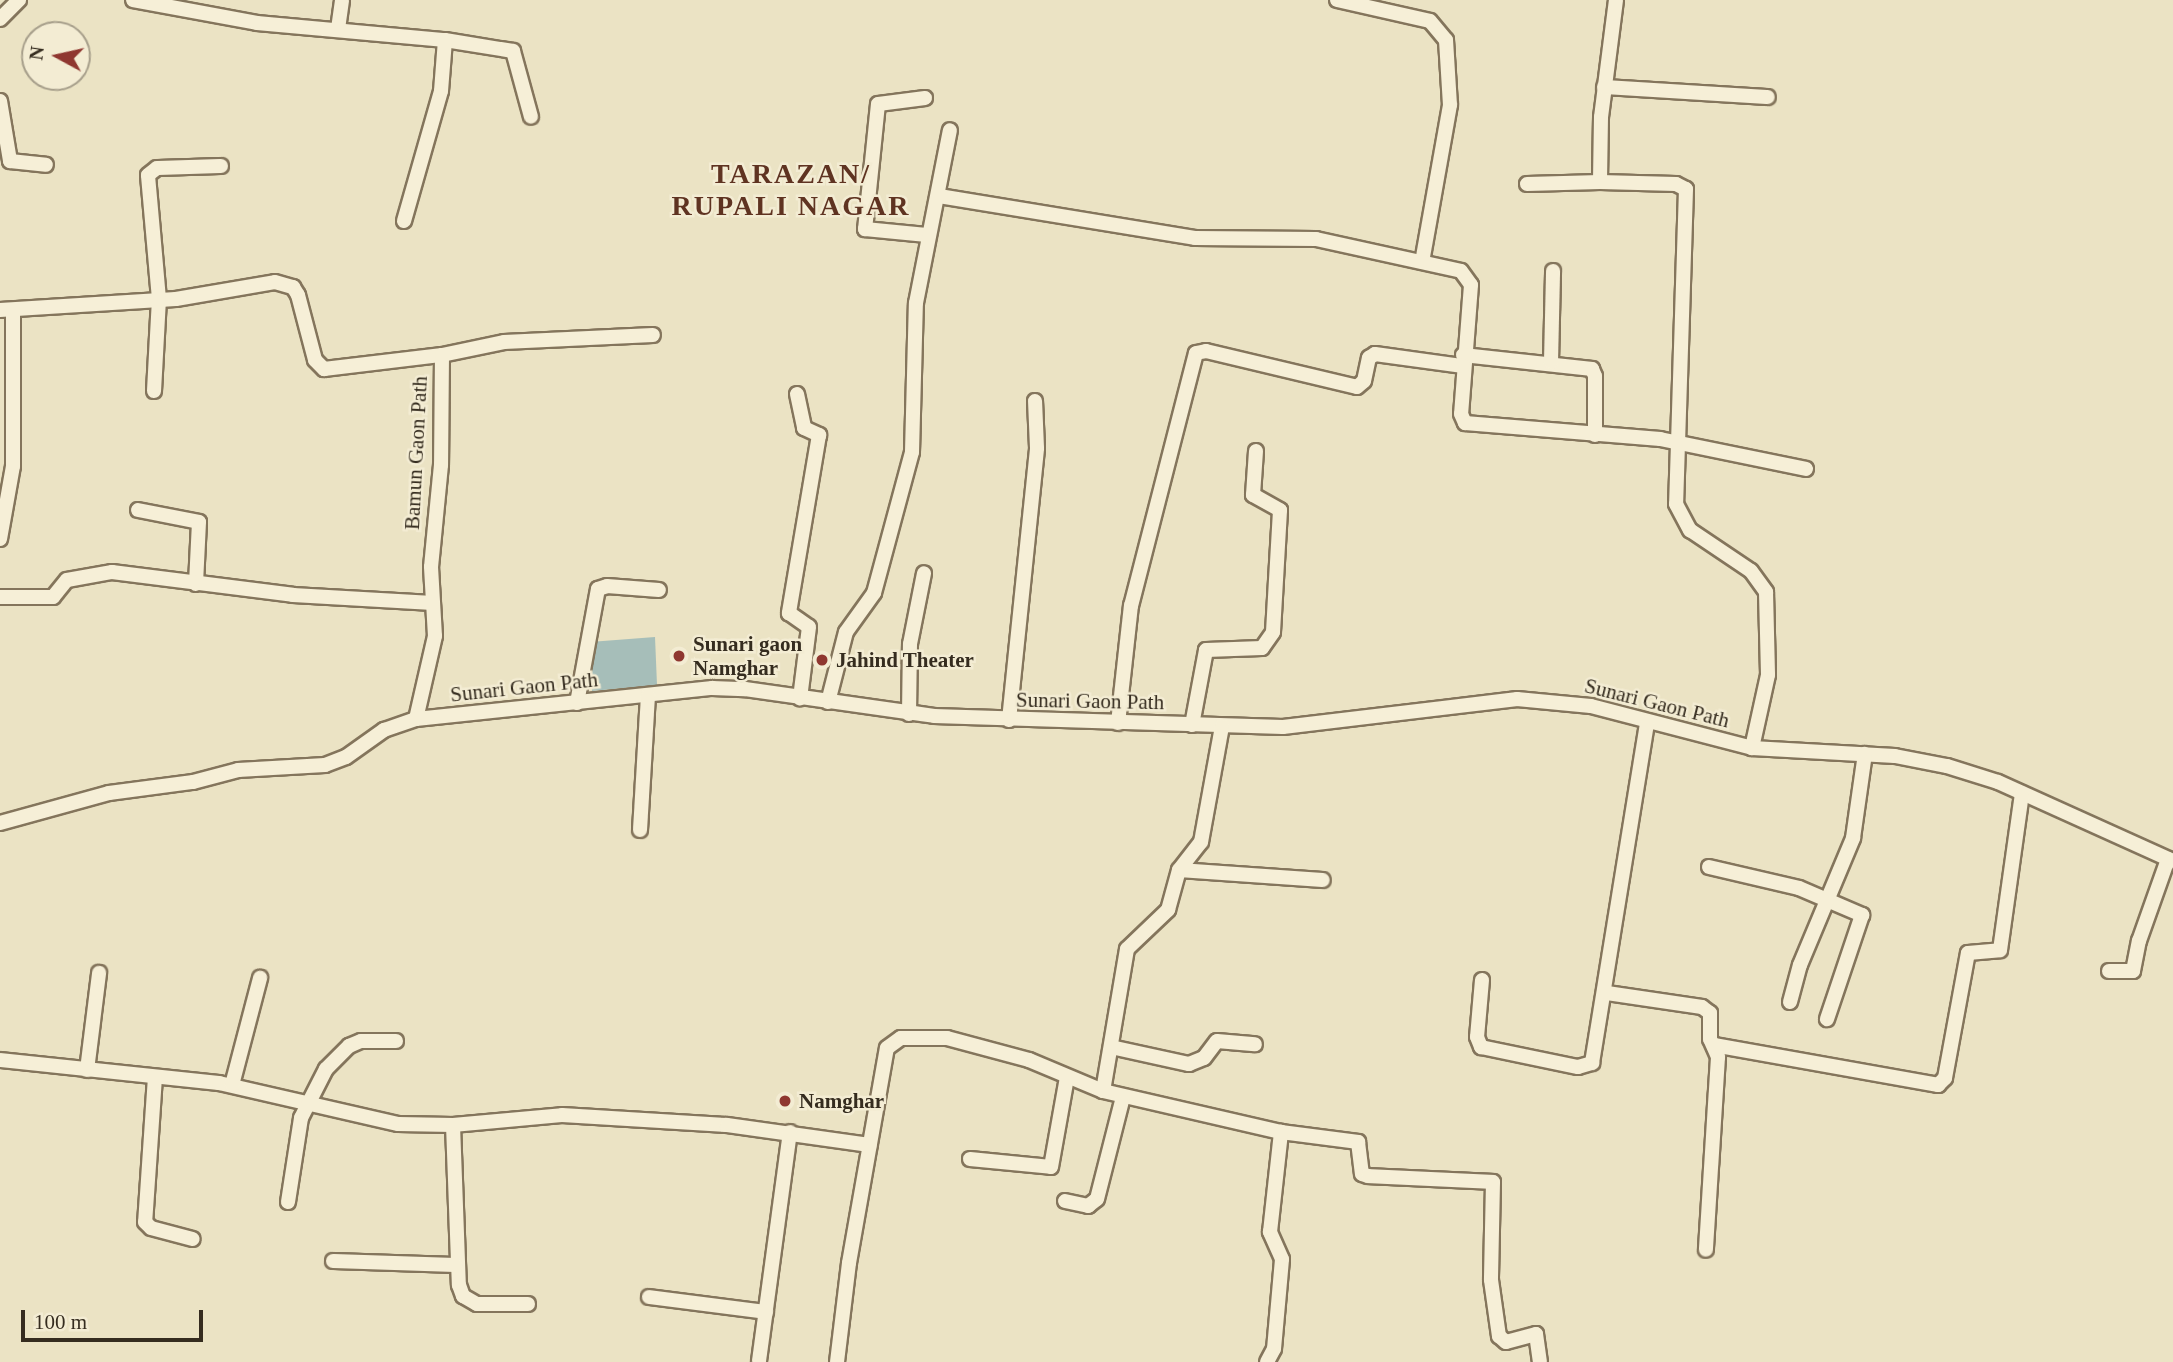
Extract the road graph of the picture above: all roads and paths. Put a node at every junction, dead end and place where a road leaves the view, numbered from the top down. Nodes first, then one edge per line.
1 (19, 0) edge
2 (133, 0) edge
3 (342, 0) edge
4 (1337, 0) edge
5 (1616, 0) edge
6 (0, 19) edge
7 (338, 29) junction
8 (445, 40) junction
9 (1604, 87) junction
10 (1768, 97) dead end
11 (925, 98) dead end
12 (0, 101) edge
13 (531, 117) dead end
14 (950, 130) dead end
15 (46, 165) dead end
16 (221, 166) dead end
17 (1600, 182) junction
18 (1527, 184) dead end
19 (939, 196) junction
20 (404, 221) dead end
21 (927, 235) junction
22 (1422, 262) junction
23 (1553, 271) dead end
24 (159, 299) junction
25 (7, 310) edge
26 (653, 335) dead end
27 (442, 355) junction
28 (1463, 360) junction
29 (1551, 362) junction
30 (154, 391) dead end
31 (797, 394) dead end
32 (1035, 401) dead end
33 (1595, 435) junction
34 (1676, 443) junction
35 (1256, 451) dead end
36 (1806, 469) dead end
37 (138, 510) dead end
38 (0, 539) edge
39 (924, 573) dead end
40 (197, 584) junction
41 (659, 590) dead end
42 (0, 597) edge
43 (433, 603) junction
44 (649, 695) junction
45 (800, 698) junction
46 (828, 702) junction
47 (577, 703) junction
48 (909, 714) junction
49 (416, 719) junction
50 (1009, 720) junction
51 (1647, 722) junction
52 (1118, 723) junction
53 (1192, 725) junction
54 (1222, 726) junction
55 (1752, 748) junction
56 (1865, 754) junction
57 (2022, 794) junction
58 (0, 823) edge
59 (640, 830) dead end
60 (2171, 860) edge
61 (1709, 867) dead end
62 (1179, 870) junction
63 (1323, 880) dead end
64 (1828, 900) junction
65 (2109, 971) dead end
66 (99, 973) dead end
67 (260, 978) dead end
68 (1482, 980) dead end
69 (1606, 993) junction
70 (1790, 1002) dead end
71 (1827, 1019) dead end
72 (396, 1041) dead end
73 (1255, 1044) dead end
74 (1714, 1045) junction
75 (1111, 1047) junction
76 (0, 1060) edge
77 (88, 1070) junction
78 (155, 1077) junction
79 (1068, 1077) junction
80 (232, 1086) junction
81 (1103, 1091) junction
82 (1123, 1097) junction
83 (307, 1102) junction
84 (453, 1125) junction
85 (790, 1132) junction
86 (1281, 1132) junction
87 (870, 1145) junction
88 (970, 1159) dead end
89 (1065, 1201) dead end
90 (288, 1202) dead end
91 (193, 1239) dead end
92 (1706, 1250) dead end
93 (333, 1261) dead end
94 (456, 1265) junction
95 (649, 1297) dead end
96 (528, 1304) dead end
97 (766, 1312) junction
98 (759, 1361) edge
99 (837, 1362) edge
100 (1268, 1362) edge
101 (1540, 1362) edge

1 - 6 street
2 - 7 street
3 - 7 street
4 - 22 street
5 - 9 street
7 - 8 street
8 - 13 street
8 - 20 street
9 - 10 street
9 - 17 street
11 - 21 street
12 - 15 street
14 - 19 street
16 - 24 street
17 - 18 street
17 - 34 street
19 - 21 street
19 - 22 street
21 - 46 street
22 - 28 street
23 - 29 street
24 - 25 street, Bamun Gaon Path
24 - 27 street, Bamun Gaon Path
24 - 30 street
25 - 38 street
26 - 27 street
27 - 43 street, Bamun Gaon Path
28 - 29 street
28 - 33 street
28 - 52 street
29 - 33 street
31 - 45 street
32 - 50 street
33 - 34 street
34 - 36 street
34 - 55 street
35 - 53 street
37 - 40 street
39 - 48 street
40 - 42 street
40 - 43 street
41 - 47 street
43 - 49 street, Bamun Gaon Path
44 - 45 street, Sunari Gaon Path
44 - 47 street, Sunari Gaon Path
44 - 59 street
45 - 46 street, Sunari Gaon Path
46 - 48 street, Sunari Gaon Path
47 - 49 street, Sunari Gaon Path
48 - 50 street, Sunari Gaon Path
49 - 58 street, Sunari Gaon Path
50 - 52 street, Sunari Gaon Path
51 - 54 street, Sunari Gaon Path
51 - 55 street, Sunari Gaon Path
51 - 69 street
52 - 53 street, Sunari Gaon Path
53 - 54 street, Sunari Gaon Path
54 - 62 street
55 - 56 street, Sunari Gaon Path
56 - 57 street, Sunari Gaon Path
56 - 64 street
57 - 60 street, Sunari Gaon Path
57 - 74 street
60 - 65 street
61 - 64 street
62 - 63 street
62 - 75 street
64 - 70 street
64 - 71 street
66 - 77 street
67 - 80 street
68 - 69 street
69 - 74 street
72 - 83 street
73 - 75 street
74 - 92 street
75 - 81 street
76 - 77 street
77 - 78 street
78 - 80 street
78 - 91 street
79 - 81 street
79 - 87 street
79 - 88 street
80 - 83 street
81 - 82 street
82 - 86 street
82 - 89 street
83 - 84 street
83 - 90 street
84 - 85 street
84 - 94 street
85 - 87 street
85 - 97 street
86 - 100 street
86 - 101 street
87 - 99 street
93 - 94 street
94 - 96 street
95 - 97 street
97 - 98 street

